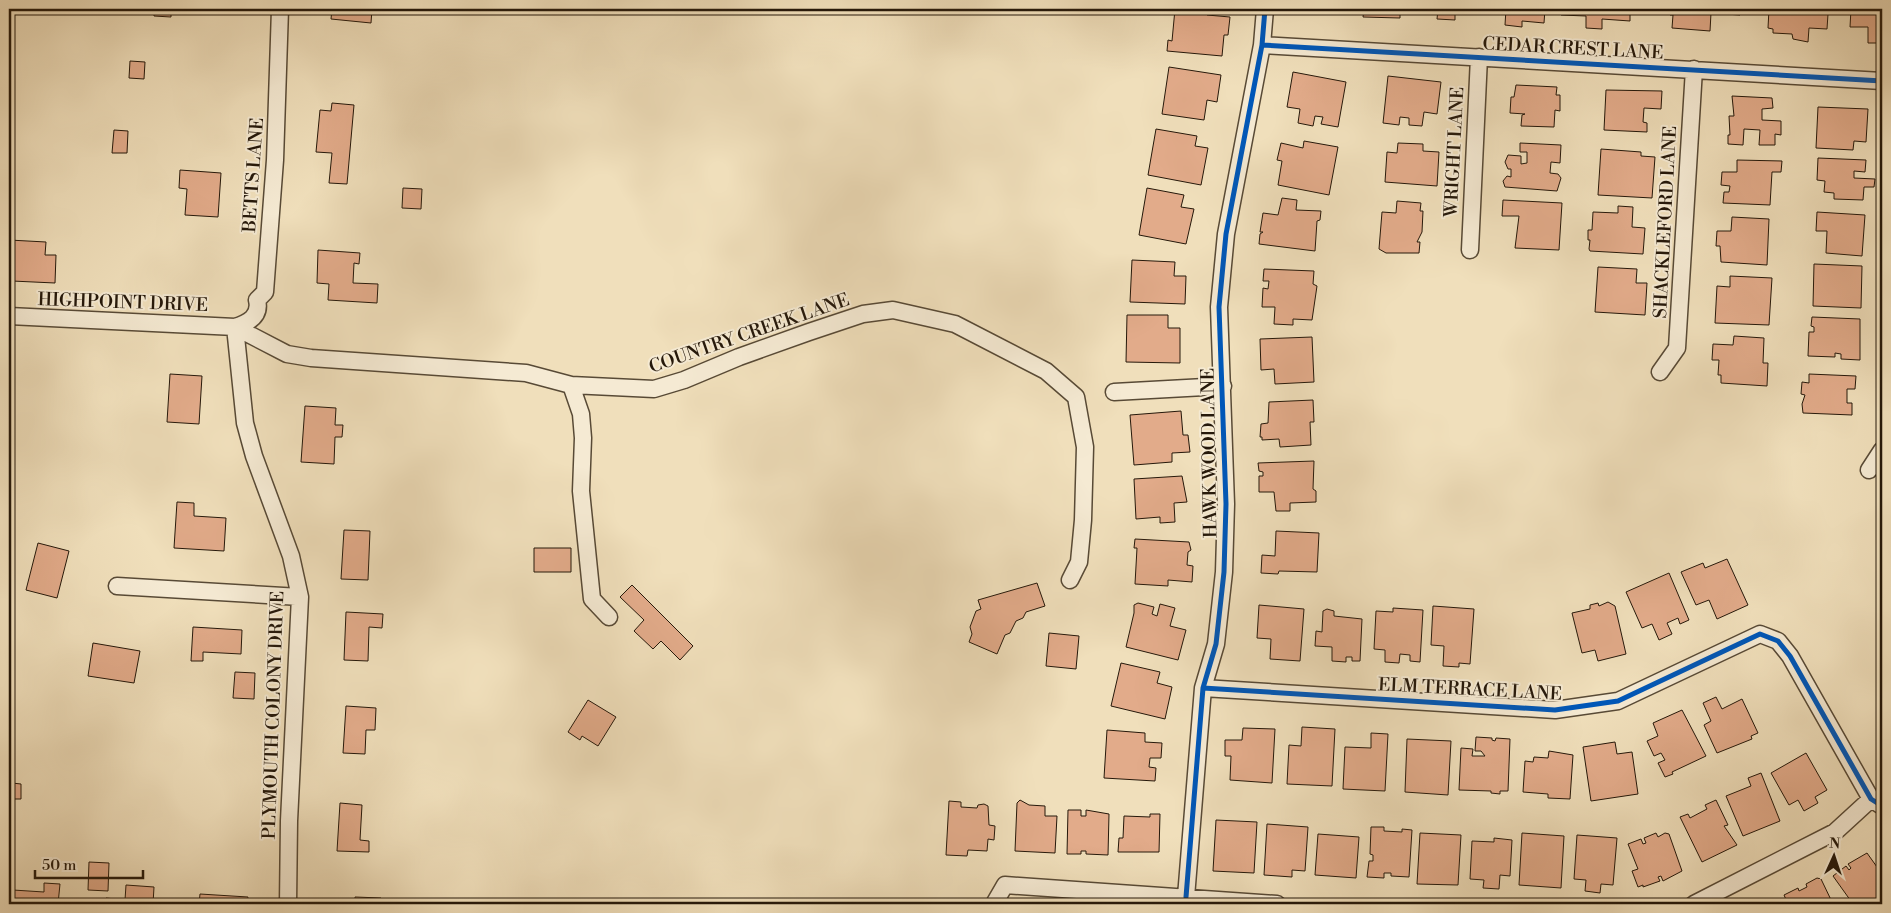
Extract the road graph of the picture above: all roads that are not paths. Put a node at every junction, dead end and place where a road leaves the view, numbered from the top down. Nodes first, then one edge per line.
1 (280, 9) edge
2 (1265, 9) edge
3 (1262, 45) junction
4 (1479, 57) junction
5 (1694, 69) junction
6 (1882, 81) edge
7 (1470, 250) dead end
8 (9, 316) edge
9 (235, 327) junction
10 (1660, 372) dead end
11 (571, 385) junction
12 (1223, 386) junction
13 (1114, 392) dead end
14 (1882, 450) edge
15 (1869, 470) dead end
16 (1070, 580) dead end
17 (116, 586) dead end
18 (300, 597) junction
19 (609, 617) dead end
20 (1203, 688) junction
21 (1877, 803) edge
22 (1186, 897) junction
23 (288, 904) edge
24 (994, 904) edge
25 (1277, 904) edge
26 (1694, 904) edge

1 - 9 street, BETTS LANE
2 - 3 street, HAWK WOOD LANE
3 - 4 street, CEDAR CREST LANE
3 - 12 street, HAWK WOOD LANE
4 - 5 street, CEDAR CREST LANE
4 - 7 street, WRIGHT LANE
5 - 6 street, CEDAR CREST LANE
5 - 10 street, SHACKLEFORD LANE
8 - 9 street, HIGHPOINT DRIVE
9 - 11 street, COUNTRY CREEK LANE
9 - 18 street, PLYMOUTH COLONY DRIVE
11 - 16 street, COUNTRY CREEK LANE
11 - 19 street
12 - 13 street
12 - 20 street, HAWK WOOD LANE
14 - 15 street
17 - 18 street
18 - 23 street, PLYMOUTH COLONY DRIVE
20 - 21 street, ELM TERRACE LANE
20 - 22 street, HAWK WOOD LANE
21 - 26 street
22 - 24 street
22 - 25 street

